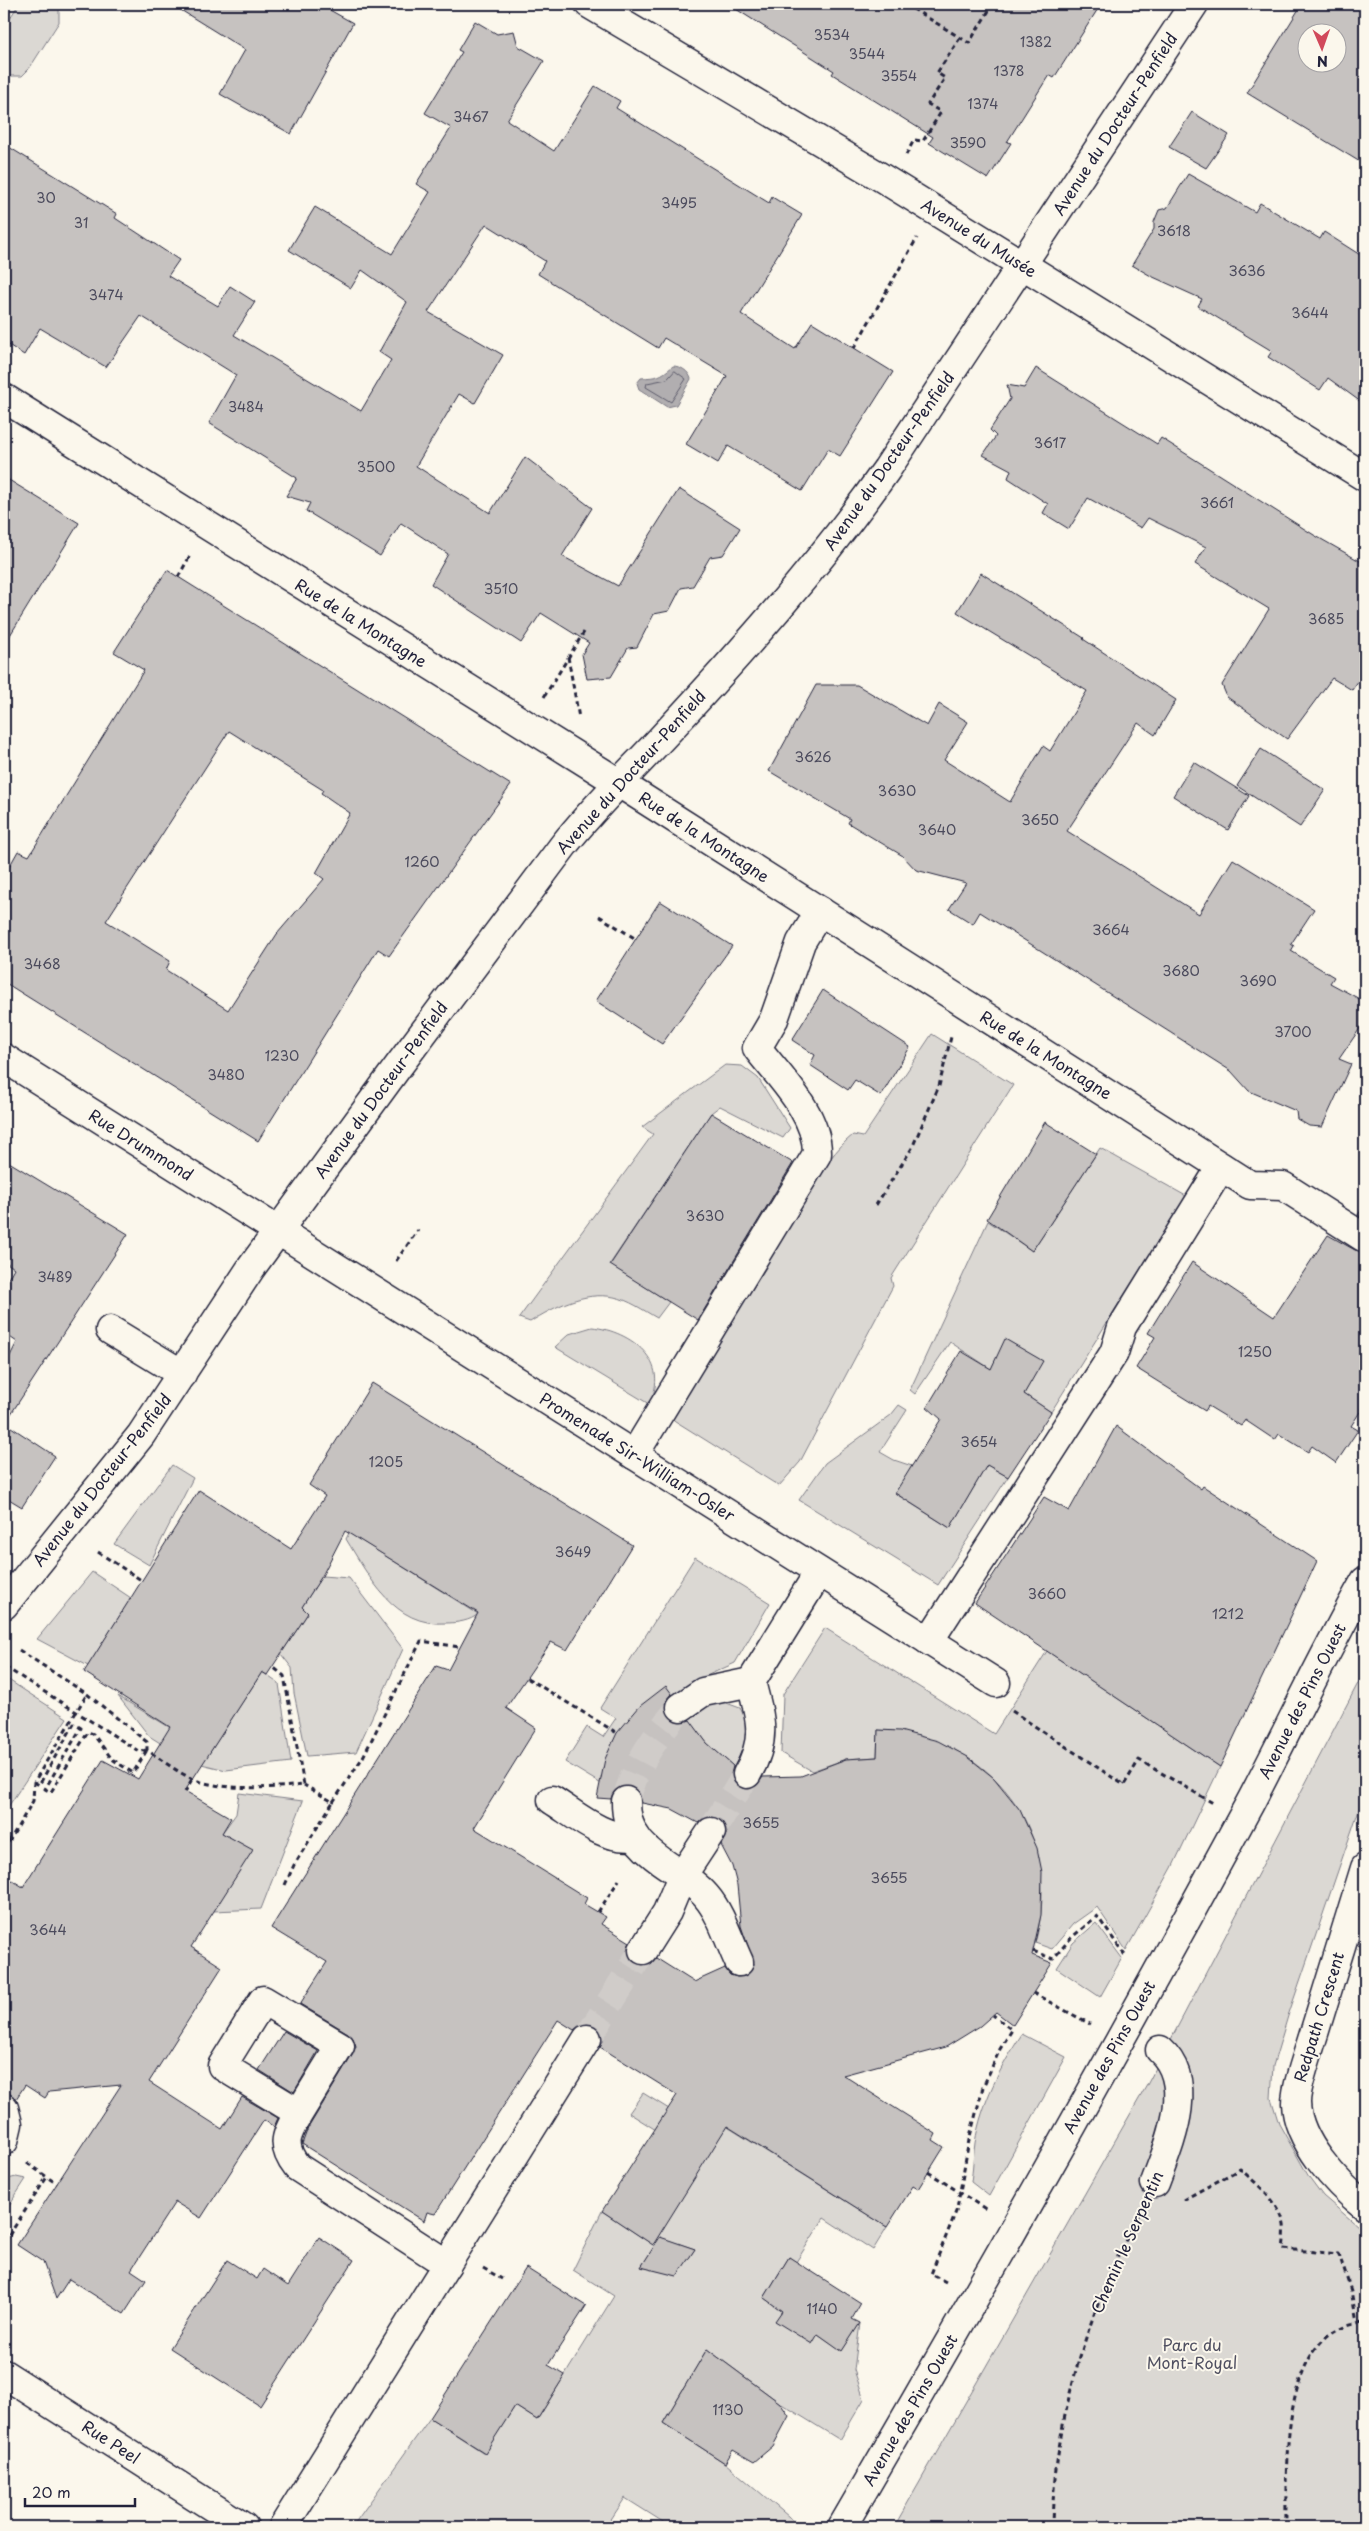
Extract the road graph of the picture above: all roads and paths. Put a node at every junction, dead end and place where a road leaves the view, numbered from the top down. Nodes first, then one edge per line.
1 (589, 4) edge
2 (905, 4) edge
3 (993, 4) edge
4 (1194, 4) edge
5 (960, 38) junction
6 (903, 159) dead end
7 (922, 230) dead end
8 (1022, 266) junction
9 (854, 348) dead end
10 (4, 398) edge
11 (1365, 477) edge
12 (190, 556) dead end
13 (178, 577) dead end
14 (584, 632) dead end
15 (568, 657) junction
16 (544, 697) dead end
17 (579, 719) dead end
18 (618, 783) junction
19 (820, 911) junction
20 (599, 916) dead end
21 (636, 939) dead end
22 (951, 1037) dead end
23 (4, 1058) edge
24 (1221, 1167) junction
25 (876, 1205) dead end
26 (418, 1230) dead end
27 (278, 1231) junction
28 (1363, 1237) dead end
29 (396, 1261) dead end
30 (110, 1330) dead end
31 (182, 1374) junction
32 (634, 1455) junction
33 (98, 1552) dead end
34 (820, 1572) junction
35 (142, 1580) dead end
36 (1365, 1581) edge
37 (4, 1605) edge
38 (929, 1640) junction
39 (460, 1647) dead end
40 (19, 1650) dead end
41 (273, 1666) dead end
42 (5, 1667) dead end
43 (527, 1678) dead end
44 (751, 1682) junction
45 (996, 1683) dead end
46 (87, 1694) junction
47 (681, 1707) tunnel mouth
48 (1010, 1710) dead end
49 (77, 1711) junction
50 (617, 1733) dead end
51 (147, 1750) junction
52 (747, 1774) tunnel mouth
53 (192, 1779) junction
54 (34, 1782) junction
55 (304, 1785) junction
56 (185, 1792) dead end
57 (552, 1800) dead end
58 (626, 1801) tunnel mouth
59 (333, 1802) junction
60 (1214, 1803) dead end
61 (710, 1832) tunnel mouth
62 (635, 1836) junction
63 (4, 1850) edge
64 (1365, 1868) edge
65 (682, 1876) junction
66 (619, 1880) dead end
67 (285, 1885) dead end
68 (598, 1912) dead end
69 (642, 1950) tunnel mouth
70 (1033, 1951) dead end
71 (1127, 1958) dead end
72 (739, 1962) dead end
73 (1033, 1993) dead end
74 (992, 2015) dead end
75 (1090, 2024) dead end
76 (587, 2039) tunnel mouth
77 (1160, 2050) dead end
78 (4, 2108) edge
79 (299, 2113) dead end
80 (13, 2150) edge
81 (928, 2172) dead end
82 (47, 2177) junction
83 (1155, 2183) joint
84 (57, 2184) dead end
85 (960, 2194) junction
86 (1195, 2194) dead end
87 (1365, 2206) edge
88 (983, 2208) dead end
89 (4, 2243) edge
90 (447, 2264) junction
91 (486, 2270) dead end
92 (502, 2279) dead end
93 (946, 2282) dead end
94 (1357, 2322) junction
95 (1365, 2322) edge
96 (4, 2374) edge
97 (244, 2527) edge
98 (283, 2527) edge
99 (842, 2527) edge
100 (1052, 2527) edge
101 (1286, 2527) edge

1 - 8 street, Avenue du Musée
2 - 5 path
3 - 5 path
4 - 8 street, Avenue du Docteur-Penfield
5 - 6 path
7 - 9 path
8 - 11 street, Avenue du Musée
8 - 18 street, Avenue du Docteur-Penfield
10 - 18 street, Rue de la Montagne
12 - 13 path
14 - 15 path
15 - 16 path
15 - 17 path
18 - 19 street, Rue de la Montagne
18 - 27 street, Avenue du Docteur-Penfield
19 - 24 street, Rue de la Montagne
19 - 32 street
20 - 21 path
22 - 25 path
23 - 27 street, Rue Drummond
24 - 28 street, Rue de la Montagne
24 - 38 street
26 - 29 path
27 - 31 street, Avenue du Docteur-Penfield
27 - 32 street, Promenade Sir-William-Osler
30 - 31 street
31 - 37 street, Avenue du Docteur-Penfield
32 - 34 street, Promenade Sir-William-Osler
33 - 35 path
34 - 38 street, Promenade Sir-William-Osler
34 - 44 street
36 - 99 street, Avenue des Pins Ouest
38 - 45 street, Promenade Sir-William-Osler
39 - 59 path
40 - 46 path
41 - 55 path
42 - 49 path
43 - 50 path
44 - 47 street
44 - 52 street
46 - 49 path
46 - 51 path
48 - 60 path
49 - 51 path
49 - 54 path
51 - 53 path
51 - 54 path
53 - 55 path
53 - 56 path
54 - 63 path
55 - 59 path
57 - 62 street
58 - 62 street
59 - 67 path
61 - 65 street
62 - 65 street
64 - 87 street, Redpath Crescent
65 - 69 street
65 - 72 street
66 - 68 path
70 - 71 path
73 - 75 path
74 - 85 path
76 - 90 street
77 - 83 street, Chemin le Serpentin
78 - 80 street
79 - 90 street
80 - 82 path
81 - 85 path
82 - 84 path
82 - 89 path
83 - 100 path, Chemin le Serpentin
85 - 88 path
85 - 93 path
86 - 94 path
90 - 98 street
91 - 92 path
94 - 95 path
94 - 101 path
96 - 97 street, Rue Peel

